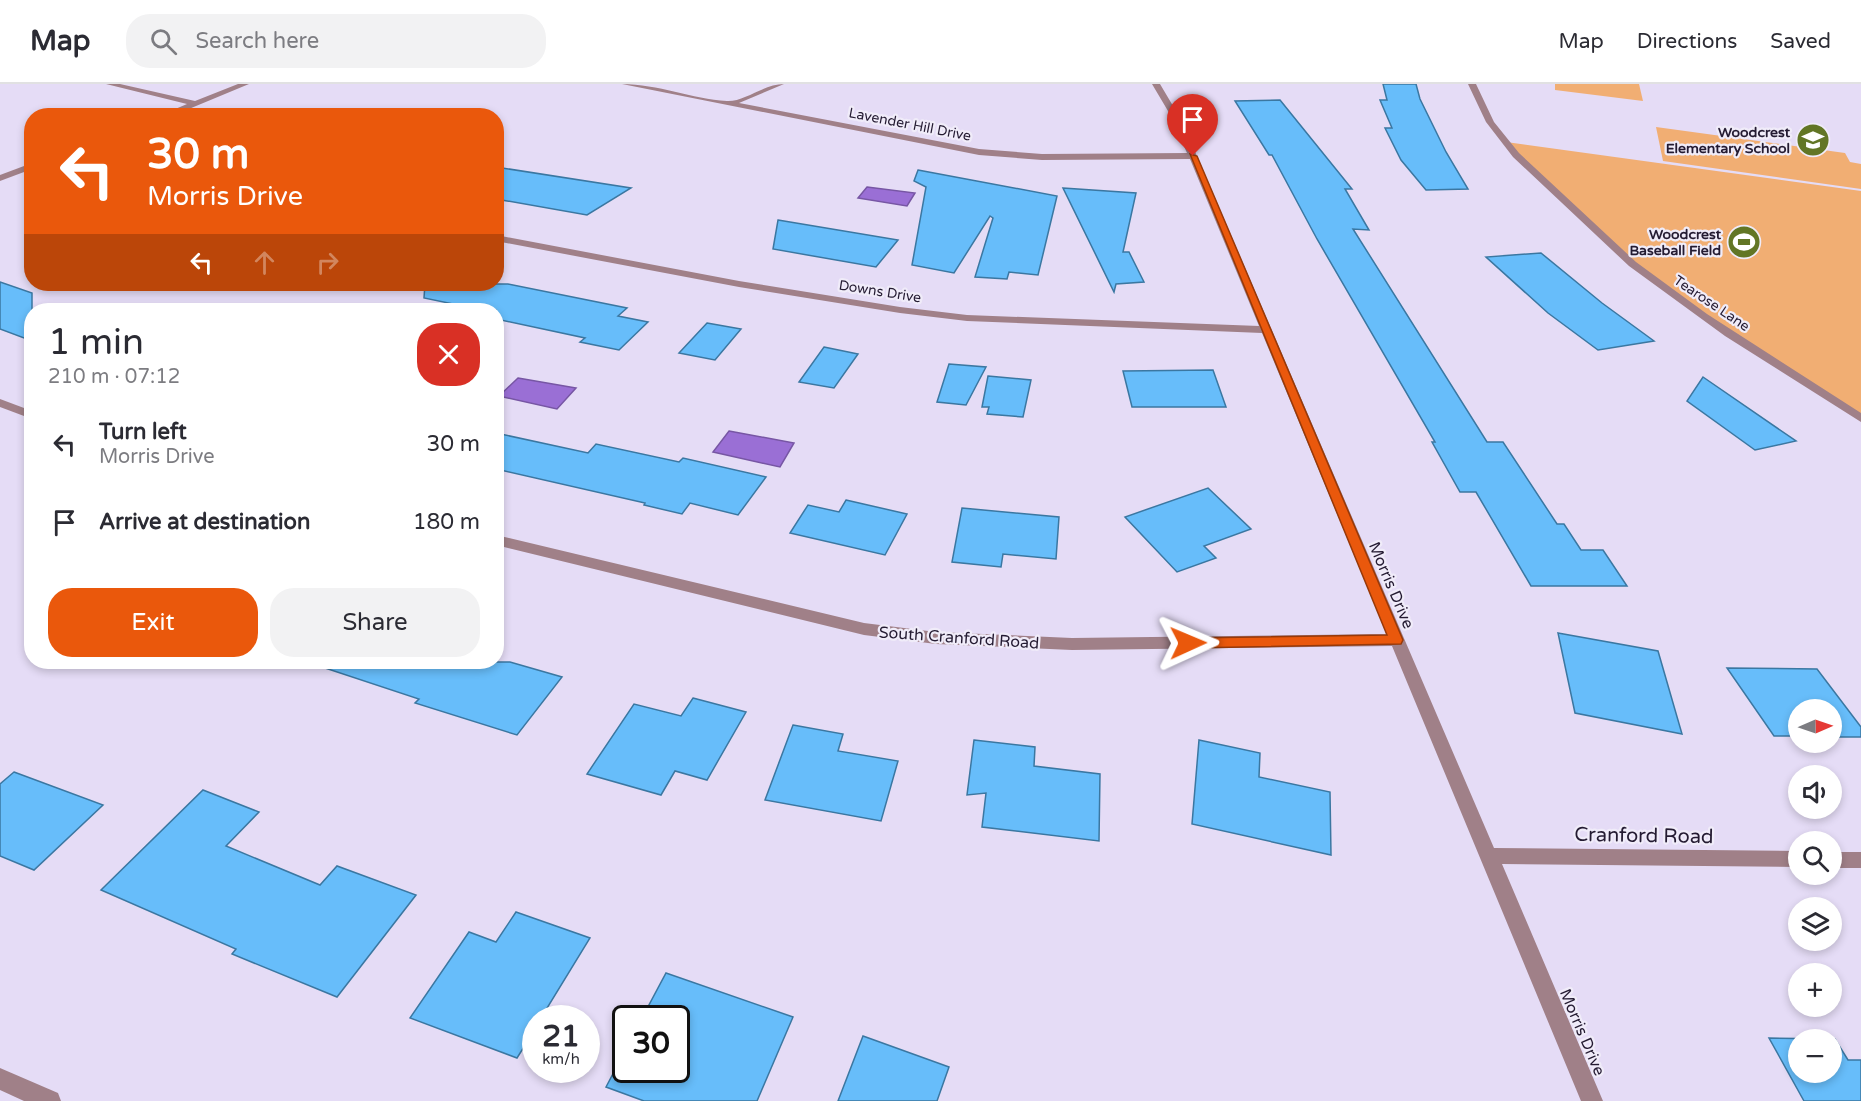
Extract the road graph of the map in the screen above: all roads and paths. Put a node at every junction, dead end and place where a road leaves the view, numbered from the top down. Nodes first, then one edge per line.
1 (110, 84) edge
2 (245, 84) edge
3 (626, 84) edge
4 (780, 84) edge
5 (1156, 84) edge
6 (1472, 84) edge
7 (196, 103) junction
8 (732, 103) junction
9 (183, 108) edge
10 (1193, 156) junction
11 (24, 169) edge
12 (0, 178) edge
13 (504, 240) edge
14 (1264, 330) junction
15 (0, 403) edge
16 (24, 412) edge
17 (1861, 418) edge
18 (504, 542) edge
19 (1396, 640) junction
20 (1489, 855) junction
21 (1788, 859) edge
22 (1842, 860) edge
23 (1861, 860) edge
24 (0, 1080) edge
25 (50, 1101) edge
26 (1592, 1101) edge

1 - 7 street
2 - 7 street
3 - 8 street, Lavender Hill Drive
4 - 8 street
5 - 10 street, Morris Drive
6 - 17 street, Tearose Lane
7 - 9 street
8 - 10 street, Lavender Hill Drive
10 - 14 street, Morris Drive
11 - 12 street
13 - 14 street, Downs Drive
14 - 19 street, Morris Drive
15 - 16 street
18 - 19 street, South Cranford Road
19 - 20 street, Morris Drive
20 - 21 street, Cranford Road
20 - 26 street, Morris Drive
22 - 23 street
24 - 25 street

